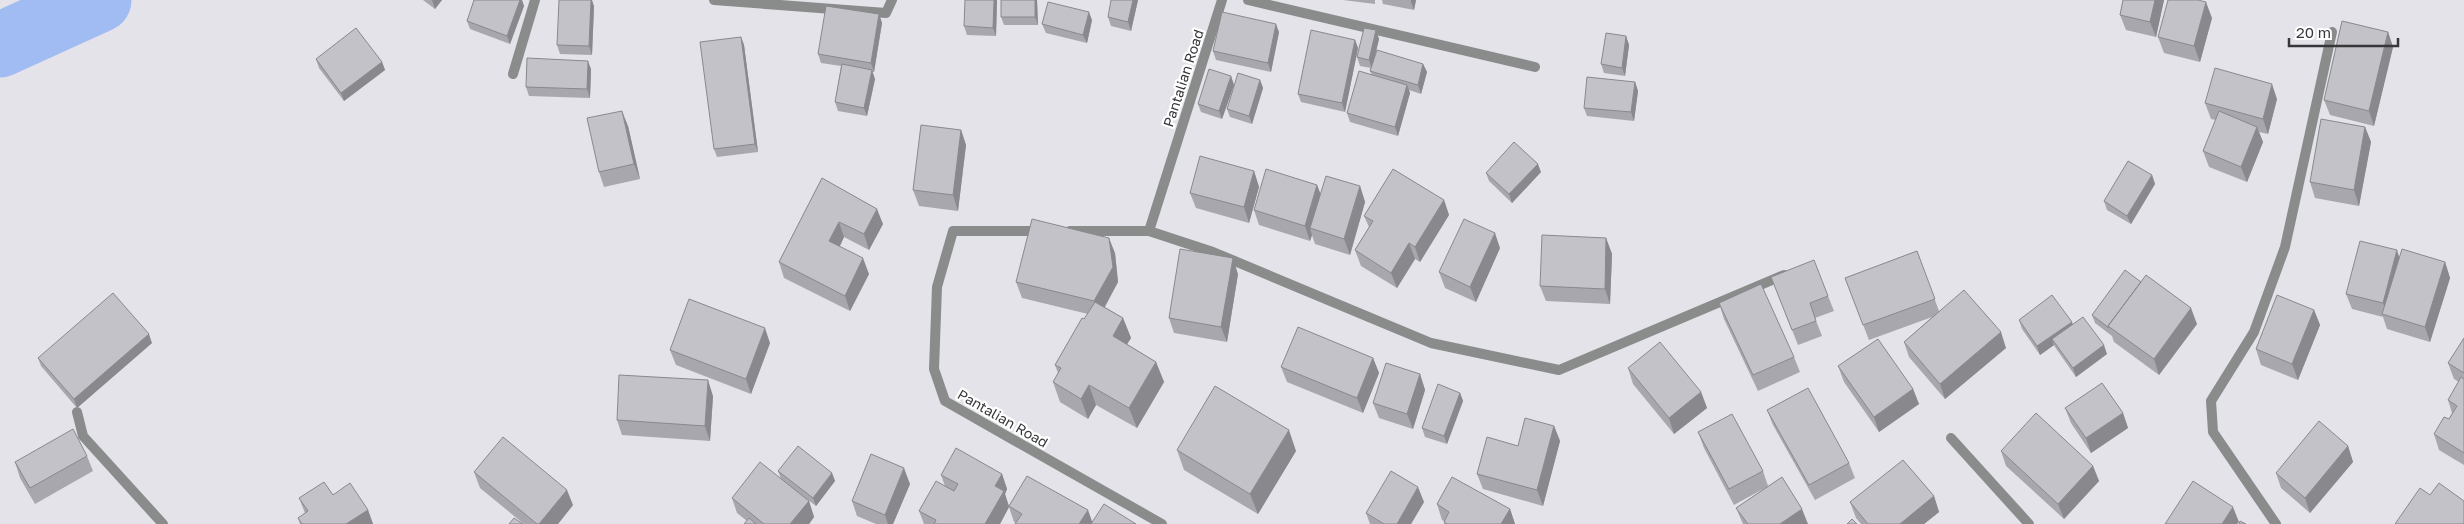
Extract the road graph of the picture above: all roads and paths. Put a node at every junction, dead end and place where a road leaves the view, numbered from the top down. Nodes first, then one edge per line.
1 (535, 0) edge
2 (714, 0) edge
3 (892, 0) edge
4 (1222, 0) edge
5 (1248, 0) edge
6 (2332, 32) dead end
7 (1535, 67) dead end
8 (513, 74) dead end
9 (1149, 231) junction
10 (1787, 274) edge
11 (77, 412) dead end
12 (1951, 438) dead end
13 (163, 524) edge
14 (1162, 524) edge
15 (2030, 524) edge
16 (2276, 524) edge

1 - 8 street
2 - 3 street
4 - 9 street, Pantalian Road
5 - 7 street
6 - 16 street
9 - 10 street
9 - 14 street, Pantalian Road
11 - 13 street
12 - 15 street

